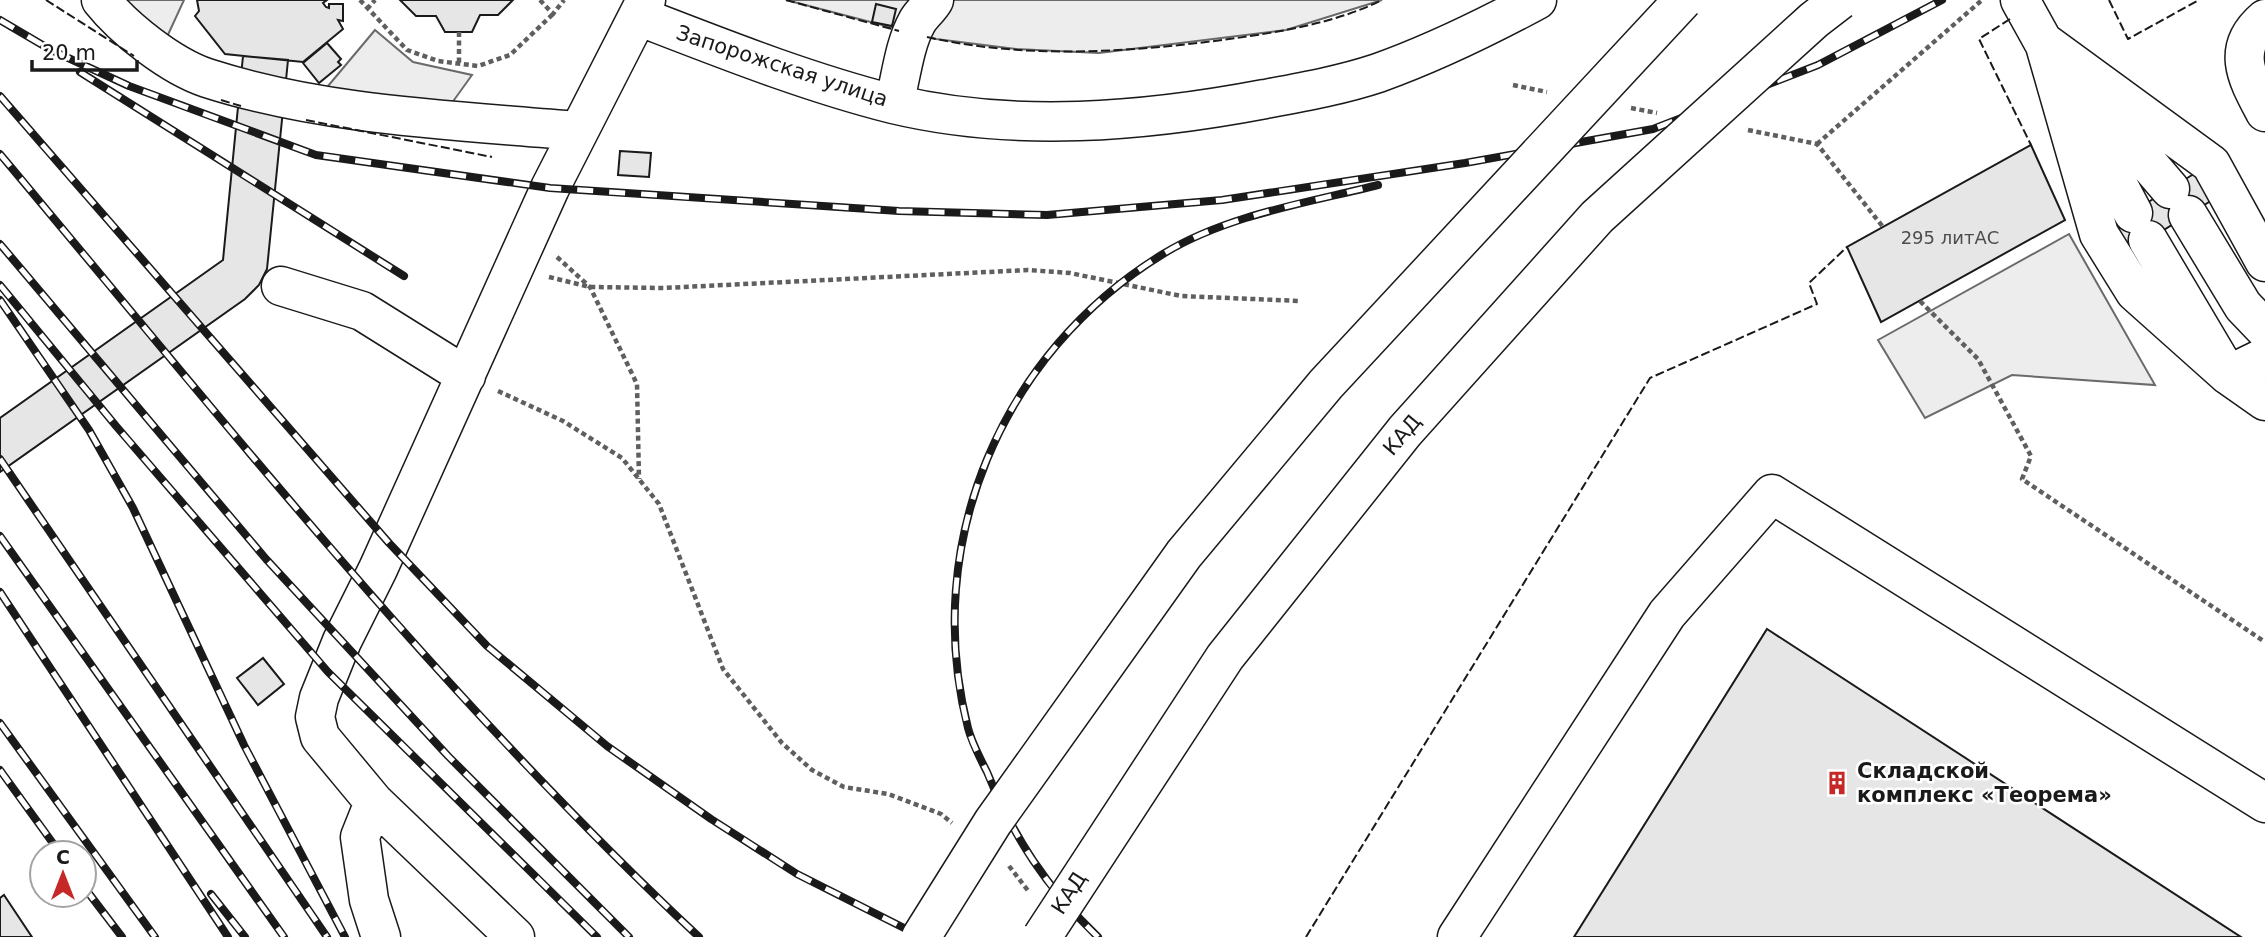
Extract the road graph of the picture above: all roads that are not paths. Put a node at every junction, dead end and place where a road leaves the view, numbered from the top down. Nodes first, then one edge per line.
1 (101, 0) edge
2 (1537, 0) edge
3 (1683, 0) edge
4 (1840, 0) edge
5 (2020, 0) edge
6 (921, 6) edge
7 (642, 8) edge
8 (2265, 19) edge
9 (2044, 42) junction
10 (894, 104) junction
11 (2265, 112) edge
12 (577, 131) junction
13 (2265, 262) edge
14 (281, 286) dead end
15 (2265, 329) edge
16 (2265, 357) edge
17 (2228, 375) junction
18 (466, 376) junction
19 (2265, 401) edge
20 (374, 802) junction
21 (2265, 803) edge
22 (381, 937) edge
23 (515, 937) edge
24 (921, 937) edge
25 (1042, 937) edge
26 (1457, 937) edge

1 - 12 main road
2 - 10 main road, Запорожская улица
3 - 24 main road, bridge
4 - 25 main road, КАД, bridge
5 - 9 main road
6 - 10 main road
7 - 10 main road, Запорожская улица
7 - 12 main road
8 - 11 main road
9 - 13 main road
9 - 15 main road
9 - 17 main road
9 - 17 main road
12 - 18 main road
14 - 18 main road
16 - 17 main road
17 - 19 main road
18 - 20 main road
20 - 22 main road
20 - 23 main road
21 - 26 main road

